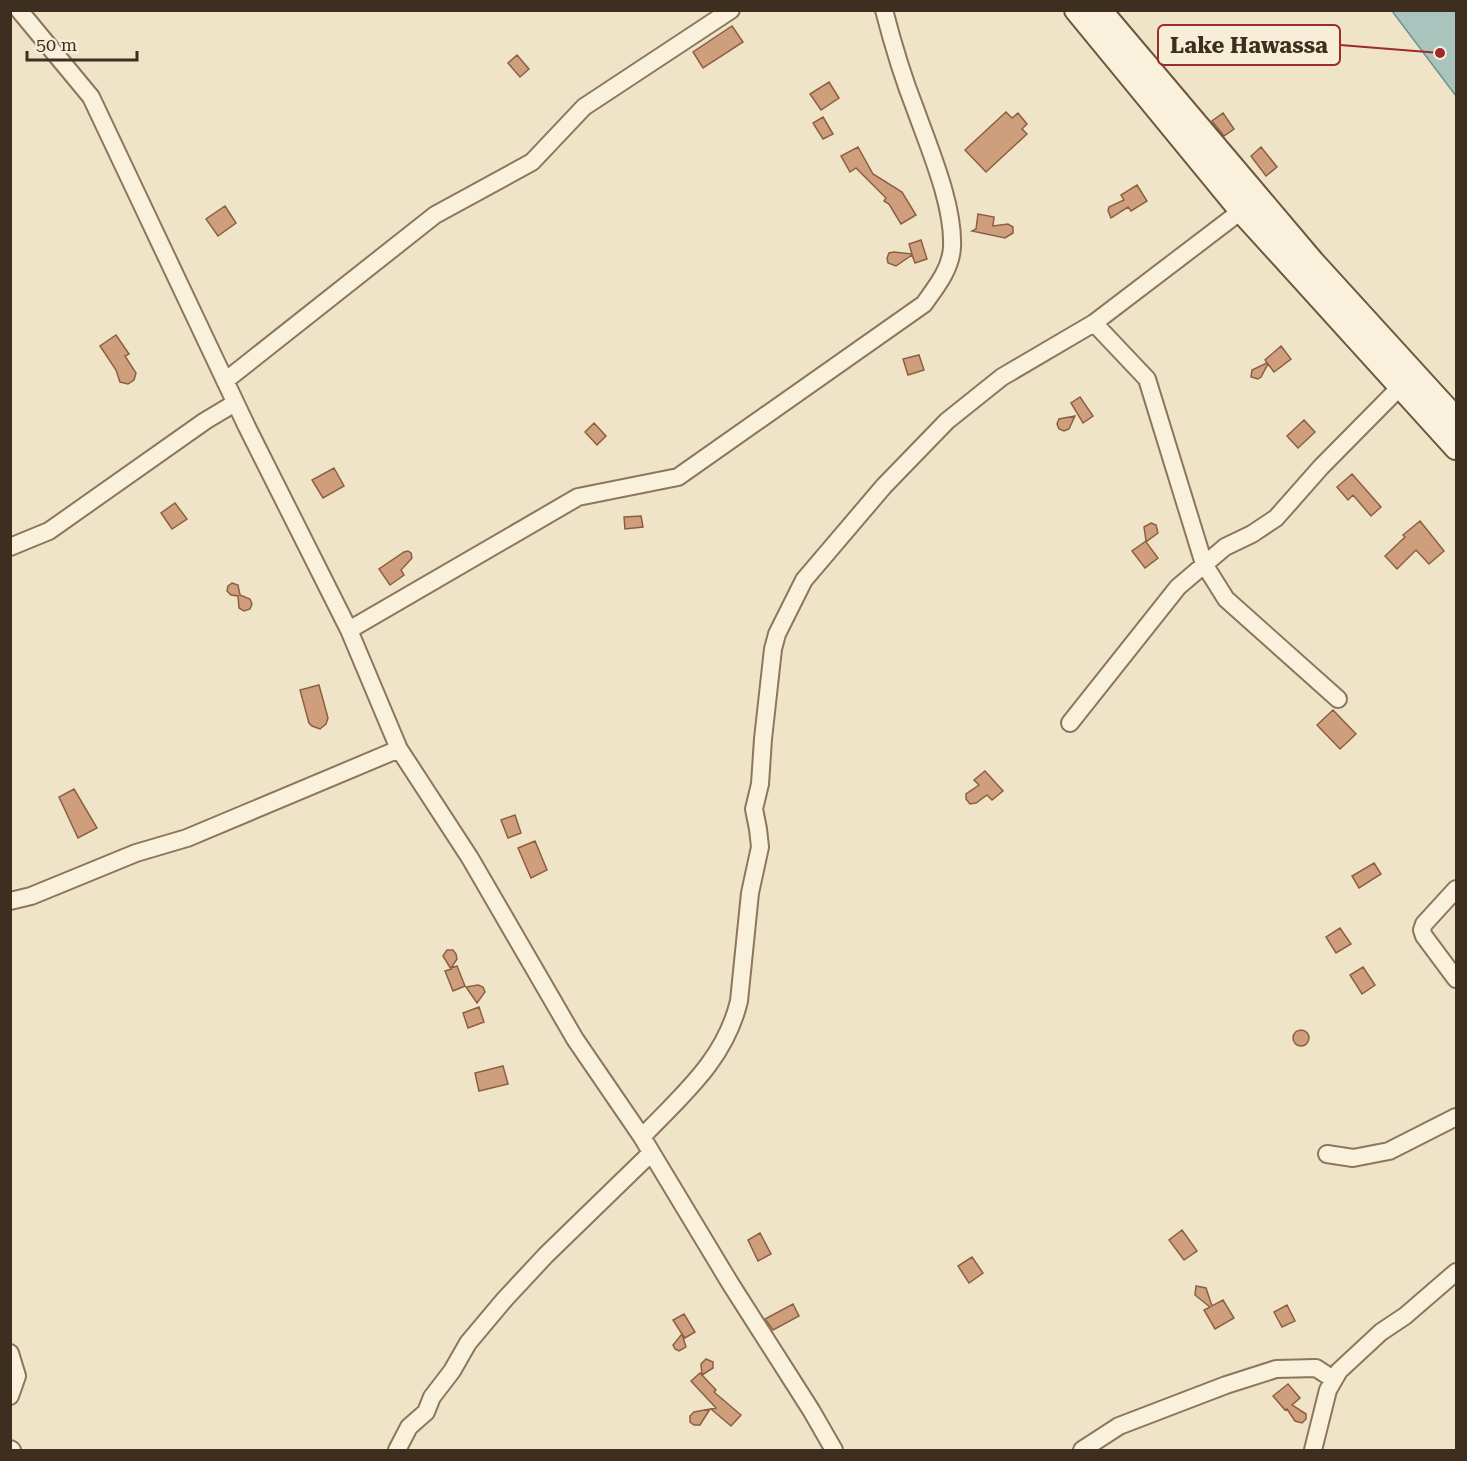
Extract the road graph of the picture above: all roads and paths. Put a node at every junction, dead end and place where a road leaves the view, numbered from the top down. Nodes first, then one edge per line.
1 (19, 10) edge
2 (731, 10) edge
3 (884, 10) edge
4 (1076, 10) edge
5 (1100, 10) edge
6 (1248, 202) junction
7 (1094, 323) junction
8 (225, 381) junction
9 (1400, 387) junction
10 (235, 403) junction
11 (1456, 419) edge
12 (1456, 448) edge
13 (10, 547) edge
14 (1204, 564) junction
15 (349, 630) junction
16 (1338, 699) dead end
17 (1070, 723) dead end
18 (399, 748) junction
19 (1456, 889) edge
20 (10, 901) edge
21 (1456, 979) edge
22 (1456, 1117) edge
23 (642, 1137) junction
24 (651, 1154) junction
25 (1327, 1154) dead end
26 (1456, 1272) edge
27 (10, 1353) edge
28 (1334, 1379) junction
29 (10, 1396) edge
30 (397, 1450) edge
31 (834, 1450) edge
32 (1082, 1450) edge
33 (1313, 1450) edge

1 - 8 street
2 - 8 street
3 - 15 street
4 - 6 main road
5 - 6 main road
6 - 7 street
6 - 9 main road
6 - 11 main road
7 - 14 street
7 - 23 street
8 - 10 street
9 - 12 main road
9 - 14 street
10 - 13 street
10 - 15 street
14 - 16 street
14 - 17 street
15 - 18 street
18 - 20 street
18 - 23 street
19 - 21 street
22 - 25 street
23 - 24 street
24 - 30 street
24 - 31 street
26 - 28 street
27 - 29 street
28 - 32 street
28 - 33 street

